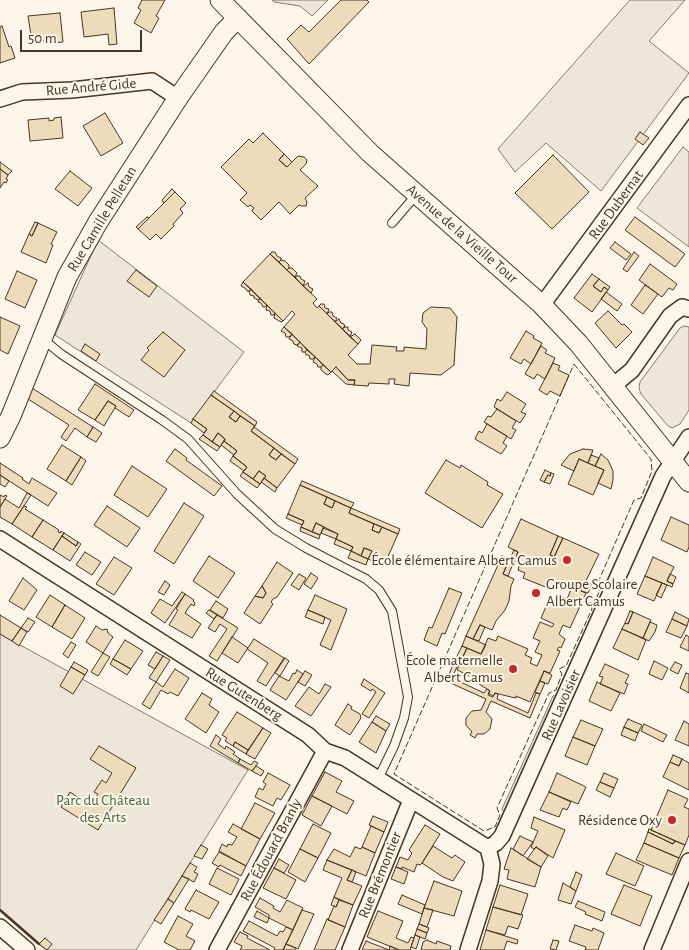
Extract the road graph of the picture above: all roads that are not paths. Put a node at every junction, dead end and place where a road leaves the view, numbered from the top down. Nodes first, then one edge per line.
1 (220, 0) edge
2 (238, 18) junction
3 (178, 98) junction
4 (0, 99) edge
5 (689, 105) edge
6 (417, 194) junction
7 (392, 223) dead end
8 (542, 305) junction
9 (689, 309) edge
10 (42, 338) junction
11 (612, 386) junction
12 (689, 437) edge
13 (0, 438) edge
14 (672, 461) junction
15 (689, 482) edge
16 (0, 539) edge
17 (325, 751) junction
18 (378, 779) junction
19 (411, 800) junction
20 (488, 848) junction
21 (689, 861) edge
22 (0, 927) edge
23 (27, 950) edge
24 (217, 950) edge
25 (350, 950) edge
26 (468, 950) edge
27 (652, 950) edge

1 - 2 street, Avenue de la Vieille Tour
2 - 3 street, Rue Camille Pelletan
2 - 6 street, Avenue de la Vieille Tour
3 - 4 street, Rue André Gide
3 - 10 street, Rue Camille Pelletan
5 - 8 street, Rue Dubernat
6 - 7 lane
6 - 8 street, Avenue de la Vieille Tour
8 - 11 street, Avenue de la Vieille Tour
9 - 11 street
10 - 13 street, Rue Camille Pelletan
10 - 18 lane
11 - 14 street, Avenue de la Vieille Tour
12 - 14 street, Rue Lavoisier
14 - 15 street, Avenue de la Vieille Tour
14 - 20 street, Rue Lavoisier
16 - 17 street, Rue Gutenberg
17 - 18 street, Rue Gutenberg
17 - 24 street, Rue Édouard Branly
18 - 19 street, Rue Gutenberg
19 - 20 street, Rue Gutenberg
19 - 25 street, Rue Brémontier
20 - 26 street
21 - 27 street
22 - 23 street

